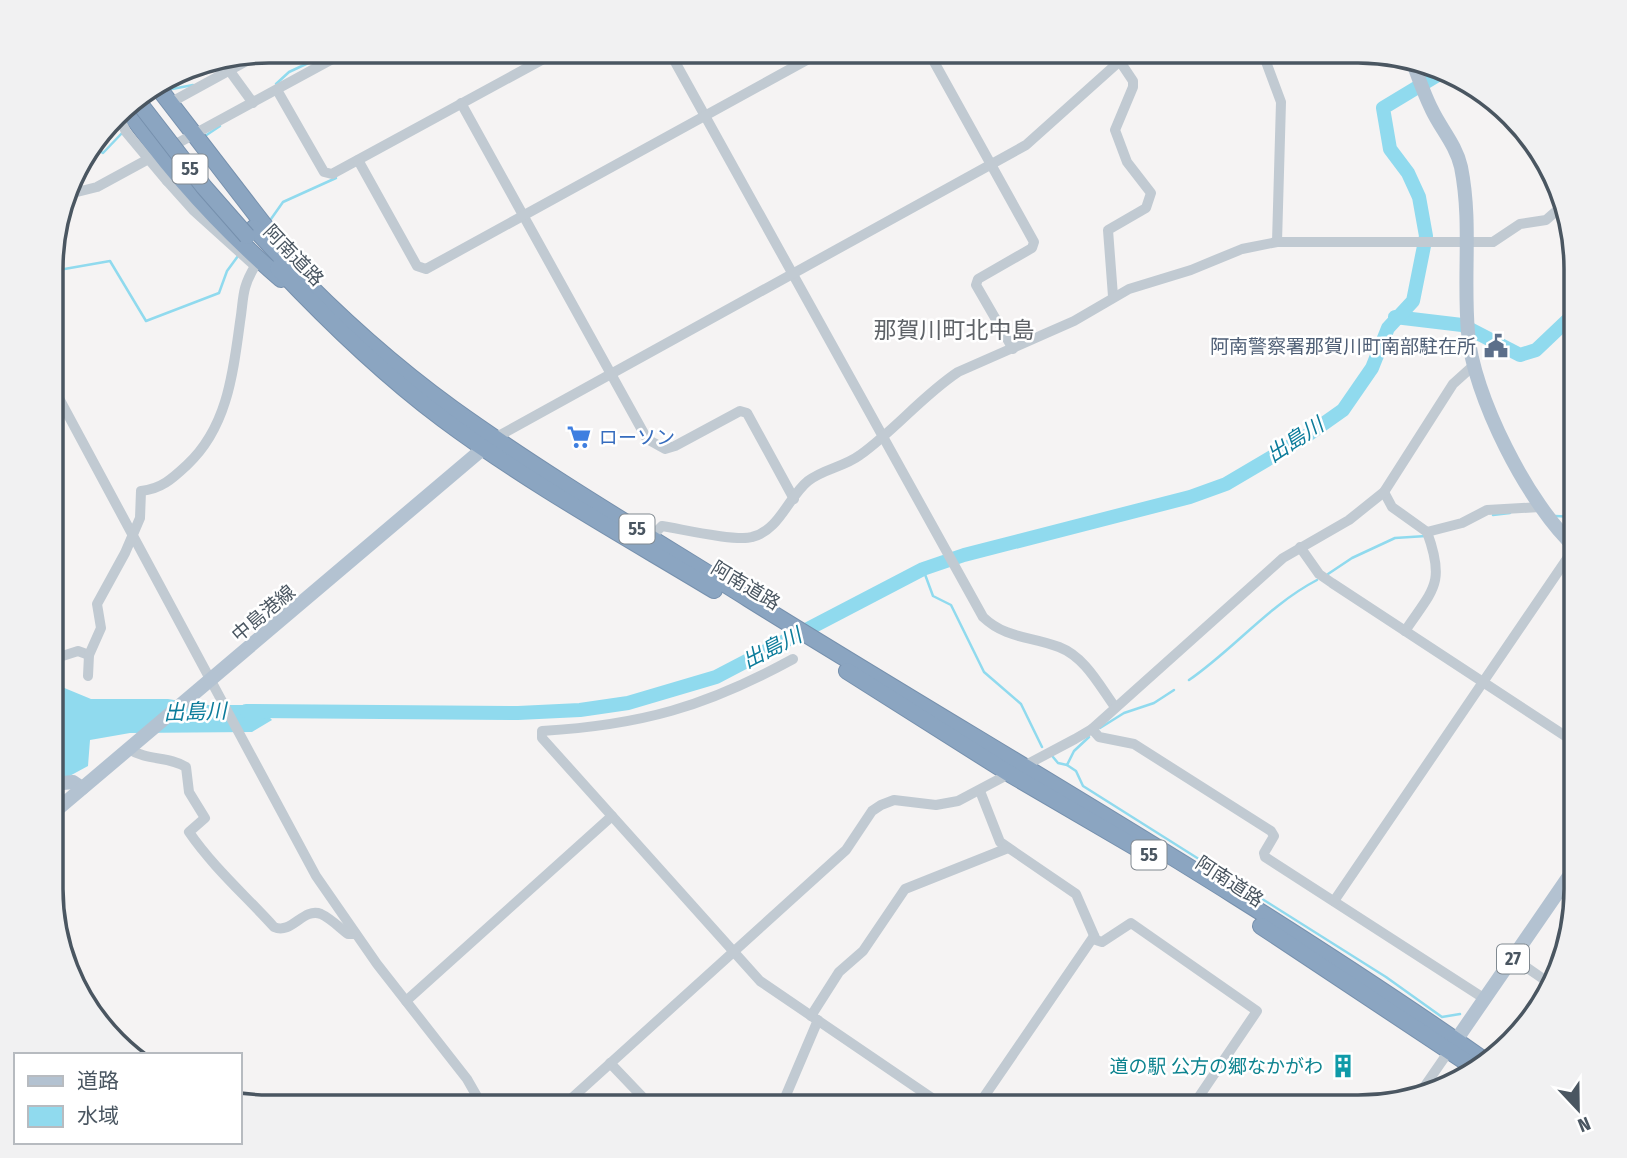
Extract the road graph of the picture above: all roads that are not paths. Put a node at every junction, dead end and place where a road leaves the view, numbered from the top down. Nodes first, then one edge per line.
1 (325, 63) edge
2 (537, 63) edge
3 (676, 63) edge
4 (800, 63) edge
5 (935, 63) edge
6 (1110, 63) edge
7 (1121, 63) edge
8 (1266, 63) edge
9 (227, 68) edge
10 (220, 69) edge
11 (1416, 72) edge
12 (277, 90) junction
13 (163, 93) edge
14 (177, 99) dead end
15 (251, 100) junction
16 (151, 101) edge
17 (463, 106) junction
18 (142, 107) edge
19 (131, 116) edge
20 (705, 116) junction
21 (123, 124) edge
22 (195, 134) junction
23 (153, 157) junction
24 (360, 163) junction
25 (992, 165) junction
26 (171, 177) junction
27 (78, 192) edge
28 (1556, 212) edge
29 (523, 214) junction
30 (250, 232) junction
31 (1277, 242) junction
32 (1468, 242) junction
33 (793, 274) junction
34 (1113, 296) junction
35 (322, 305) junction
36 (1013, 349) junction
37 (1473, 366) junction
38 (611, 374) junction
39 (63, 405) edge
40 (882, 438) junction
41 (490, 443) junction
42 (1384, 492) junction
43 (794, 499) junction
44 (1540, 507) junction
45 (1427, 532) junction
46 (132, 533) junction
47 (1564, 534) edge
48 (650, 538) junction
49 (1300, 547) junction
50 (1564, 563) edge
51 (775, 621) junction
52 (1405, 631) junction
53 (822, 650) junction
54 (89, 655) junction
55 (63, 656) edge
56 (793, 659) dead end
57 (88, 676) dead end
58 (212, 681) junction
59 (1483, 683) junction
60 (1115, 707) junction
61 (1092, 729) junction
62 (1564, 735) edge
63 (129, 749) junction
64 (1026, 766) junction
65 (1010, 774) junction
66 (63, 783) edge
67 (82, 788) junction
68 (980, 791) junction
69 (63, 804) edge
70 (612, 817) junction
71 (1008, 848) junction
72 (1564, 884) edge
73 (1334, 901) junction
74 (355, 934) junction
75 (1094, 936) junction
76 (734, 950) junction
77 (1513, 958) junction
78 (1543, 979) edge
79 (1485, 999) junction
80 (406, 1001) junction
81 (814, 1018) junction
82 (1452, 1046) junction
83 (1476, 1057) edge
84 (1469, 1062) edge
85 (610, 1063) junction
86 (1427, 1083) edge
87 (476, 1095) edge
88 (575, 1095) edge
89 (641, 1095) edge
90 (785, 1095) edge
91 (926, 1095) edge
92 (985, 1095) edge
93 (1200, 1095) edge

1 - 12 street
2 - 17 street
3 - 20 street
4 - 20 street
5 - 25 street
6 - 25 street
7 - 34 street
8 - 31 street
9 - 15 street
10 - 14 street
11 - 32 main road
12 - 15 street
12 - 24 street
13 - 22 highway, 55
15 - 22 street
16 - 30 highway, 阿南道路 / 55
17 - 24 street
17 - 29 street
18 - 30 highway, 阿南道路 / 55, bridge
19 - 23 highway, 55
20 - 29 street
20 - 33 street
21 - 23 street
22 - 23 street
22 - 35 highway, 55
23 - 26 highway, 55
23 - 27 street
24 - 29 street
25 - 33 street
25 - 36 street
26 - 35 highway, 55
26 - 46 street
28 - 32 street
29 - 38 street
30 - 35 highway, 阿南道路 / 55
31 - 32 street
31 - 34 street
32 - 37 main road
33 - 38 street
33 - 40 street
34 - 36 street
35 - 41 highway, 阿南道路 / 55
36 - 40 street
37 - 42 street
37 - 44 main road
38 - 41 street
38 - 43 street
39 - 46 street
40 - 43 street
40 - 60 street
41 - 48 highway, 阿南道路 / 55
41 - 51 highway, 阿南道路 / 55
41 - 58 main road, 中島港線
42 - 45 street
42 - 49 street
43 - 48 street
44 - 45 street
44 - 47 main road
45 - 52 street
46 - 54 street
46 - 58 street
48 - 51 highway, 阿南道路 / 55
49 - 52 street
49 - 60 street
50 - 59 street
51 - 53 highway, 阿南道路 / 55
52 - 59 street
53 - 64 highway, 阿南道路 / 55
53 - 65 highway, 阿南道路 / 55
54 - 55 street
54 - 57 street
56 - 70 street
58 - 63 main road, 中島港線
58 - 74 street
59 - 62 street
59 - 73 street
60 - 61 street
61 - 64 street
61 - 73 street
63 - 67 main road, 中島港線
63 - 74 street
64 - 65 street
64 - 82 highway, 阿南道路 / 55
65 - 68 street
65 - 82 highway, 阿南道路 / 55
66 - 67 main road
67 - 69 main road, 中島港線
68 - 71 street
68 - 76 street
70 - 76 street
70 - 80 street
71 - 75 street
71 - 81 street
72 - 77 main road, 27
73 - 79 street
74 - 80 street
75 - 92 street
75 - 93 street
76 - 81 street
76 - 85 street
77 - 78 street
77 - 79 main road, 27
79 - 82 main road, 27
80 - 87 street
81 - 90 street
81 - 91 street
82 - 83 highway, 阿南道路 / 55
82 - 84 highway, 阿南道路 / 55
82 - 86 street
85 - 88 street
85 - 89 street

